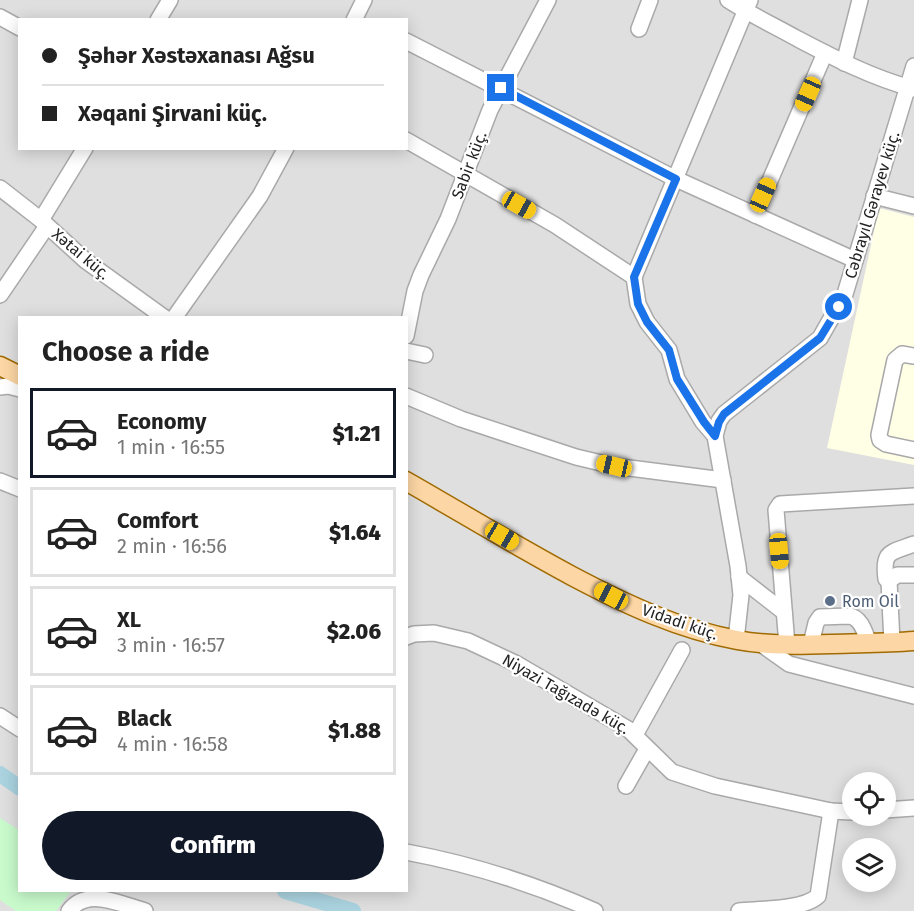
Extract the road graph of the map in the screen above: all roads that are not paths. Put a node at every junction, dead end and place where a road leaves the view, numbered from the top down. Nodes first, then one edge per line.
1 (170, 0) edge
2 (364, 0) edge
3 (549, 0) edge
4 (650, 0) edge
5 (728, 0) edge
6 (860, 0) edge
7 (747, 5) edge
8 (0, 17) edge
9 (159, 18) edge
10 (358, 18) edge
11 (18, 27) edge
12 (639, 29) dead end
13 (408, 42) edge
14 (825, 53) junction
15 (844, 63) junction
16 (914, 66) edge
17 (501, 88) junction
18 (911, 88) edge
19 (408, 141) edge
20 (84, 150) edge
21 (285, 150) edge
22 (465, 175) junction
23 (676, 179) junction
24 (0, 188) edge
25 (874, 196) junction
26 (914, 206) edge
27 (754, 215) junction
28 (44, 223) junction
29 (855, 260) junction
30 (634, 277) junction
31 (0, 295) edge
32 (162, 316) edge
33 (175, 316) edge
34 (408, 327) edge
35 (408, 351) edge
36 (426, 355) dead end
37 (914, 356) edge
38 (0, 366) edge
39 (18, 381) edge
40 (18, 382) edge
41 (0, 387) edge
42 (408, 397) edge
43 (715, 436) junction
44 (914, 450) edge
45 (723, 480) junction
46 (0, 481) edge
47 (408, 482) edge
48 (18, 488) edge
49 (914, 496) edge
50 (914, 544) edge
51 (914, 575) edge
52 (740, 577) junction
53 (889, 580) junction
54 (784, 612) junction
55 (410, 635) edge
56 (736, 640) junction
57 (892, 642) junction
58 (914, 642) edge
59 (869, 643) junction
60 (761, 644) junction
61 (811, 644) junction
62 (787, 645) junction
63 (682, 650) dead end
64 (914, 696) edge
65 (0, 716) edge
66 (18, 728) edge
67 (635, 735) junction
68 (647, 749) junction
69 (626, 786) dead end
70 (914, 808) edge
71 (896, 809) edge
72 (831, 811) junction
73 (842, 812) edge
74 (408, 852) edge
75 (69, 911) edge
76 (145, 911) edge
77 (595, 911) edge
78 (739, 911) edge

1 - 9 street
2 - 10 street
3 - 17 street, Sabir küç.
4 - 12 street
5 - 7 street
6 - 15 street
7 - 14 street
7 - 23 street
8 - 11 street
13 - 17 street
14 - 15 street
14 - 27 street
15 - 18 street
16 - 18 street, Cəbrayıl Gərayev küç.
17 - 22 street, Sabir küç.
17 - 23 street
18 - 25 street, Cəbrayıl Gərayev küç.
19 - 22 street
20 - 28 street
21 - 33 street
22 - 30 street
22 - 34 street, Sabir küç.
23 - 27 street
23 - 30 street
24 - 28 street, Xətai küç.
25 - 26 street
25 - 29 street, Cəbrayıl Gərayev küç.
27 - 29 street
28 - 31 street
28 - 32 street, Xətai küç.
29 - 43 street, Cəbrayıl Gərayev küç.
30 - 43 street
35 - 36 street
37 - 44 street
38 - 39 main road
40 - 41 street
42 - 45 street
43 - 45 street
45 - 52 street
46 - 48 street
47 - 56 main road, Vidadi küç.
49 - 54 street
50 - 53 street
51 - 53 street
52 - 54 street
52 - 56 street
53 - 57 street
54 - 62 street
55 - 67 street, Niyazi Tağızadə küç.
56 - 60 main road, Vidadi küç.
57 - 58 main road, Vidadi küç.
57 - 59 main road, Vidadi küç.
59 - 61 main road, Vidadi küç.
59 - 61 street
60 - 62 main road, Vidadi küç.
60 - 64 street
61 - 62 main road, Vidadi küç.
63 - 67 street
65 - 66 street
67 - 68 street, Niyazi Tağızadə küç.
68 - 69 street
68 - 72 street, Niyazi Tağızadə küç.
70 - 71 street
72 - 73 street, Niyazi Tağızadə küç.
72 - 78 street
74 - 77 street
75 - 76 street

